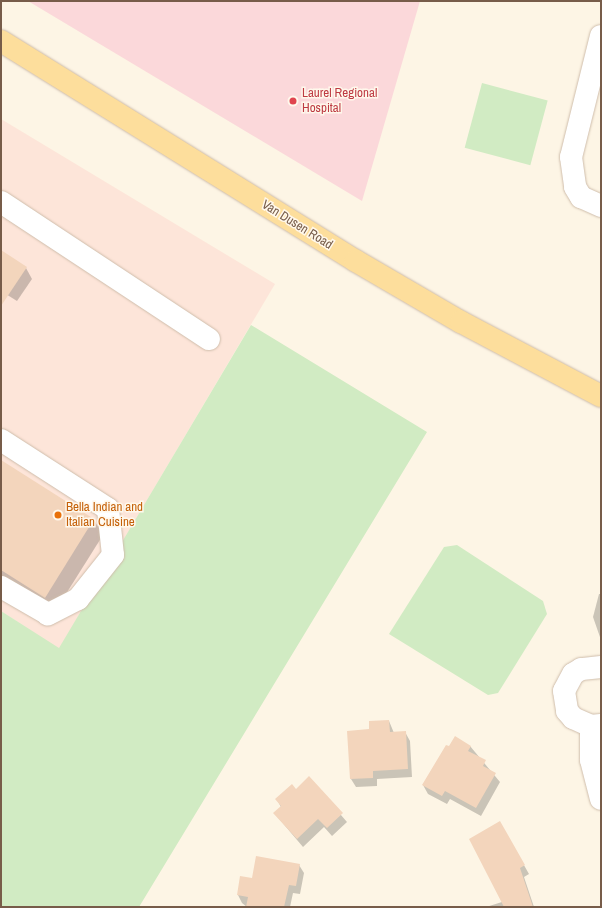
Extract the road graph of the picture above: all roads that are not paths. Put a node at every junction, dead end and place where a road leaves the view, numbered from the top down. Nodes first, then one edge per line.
1 (601, 36) edge
2 (1, 41) edge
3 (1, 202) edge
4 (601, 206) edge
5 (209, 339) dead end
6 (601, 396) edge
7 (1, 440) edge
8 (1, 587) edge
9 (601, 667) edge
10 (596, 726) edge
11 (601, 799) edge

1 - 4 lane
2 - 6 main road, Van Dusen Road
3 - 5 lane
7 - 8 lane
9 - 10 lane
10 - 11 lane

